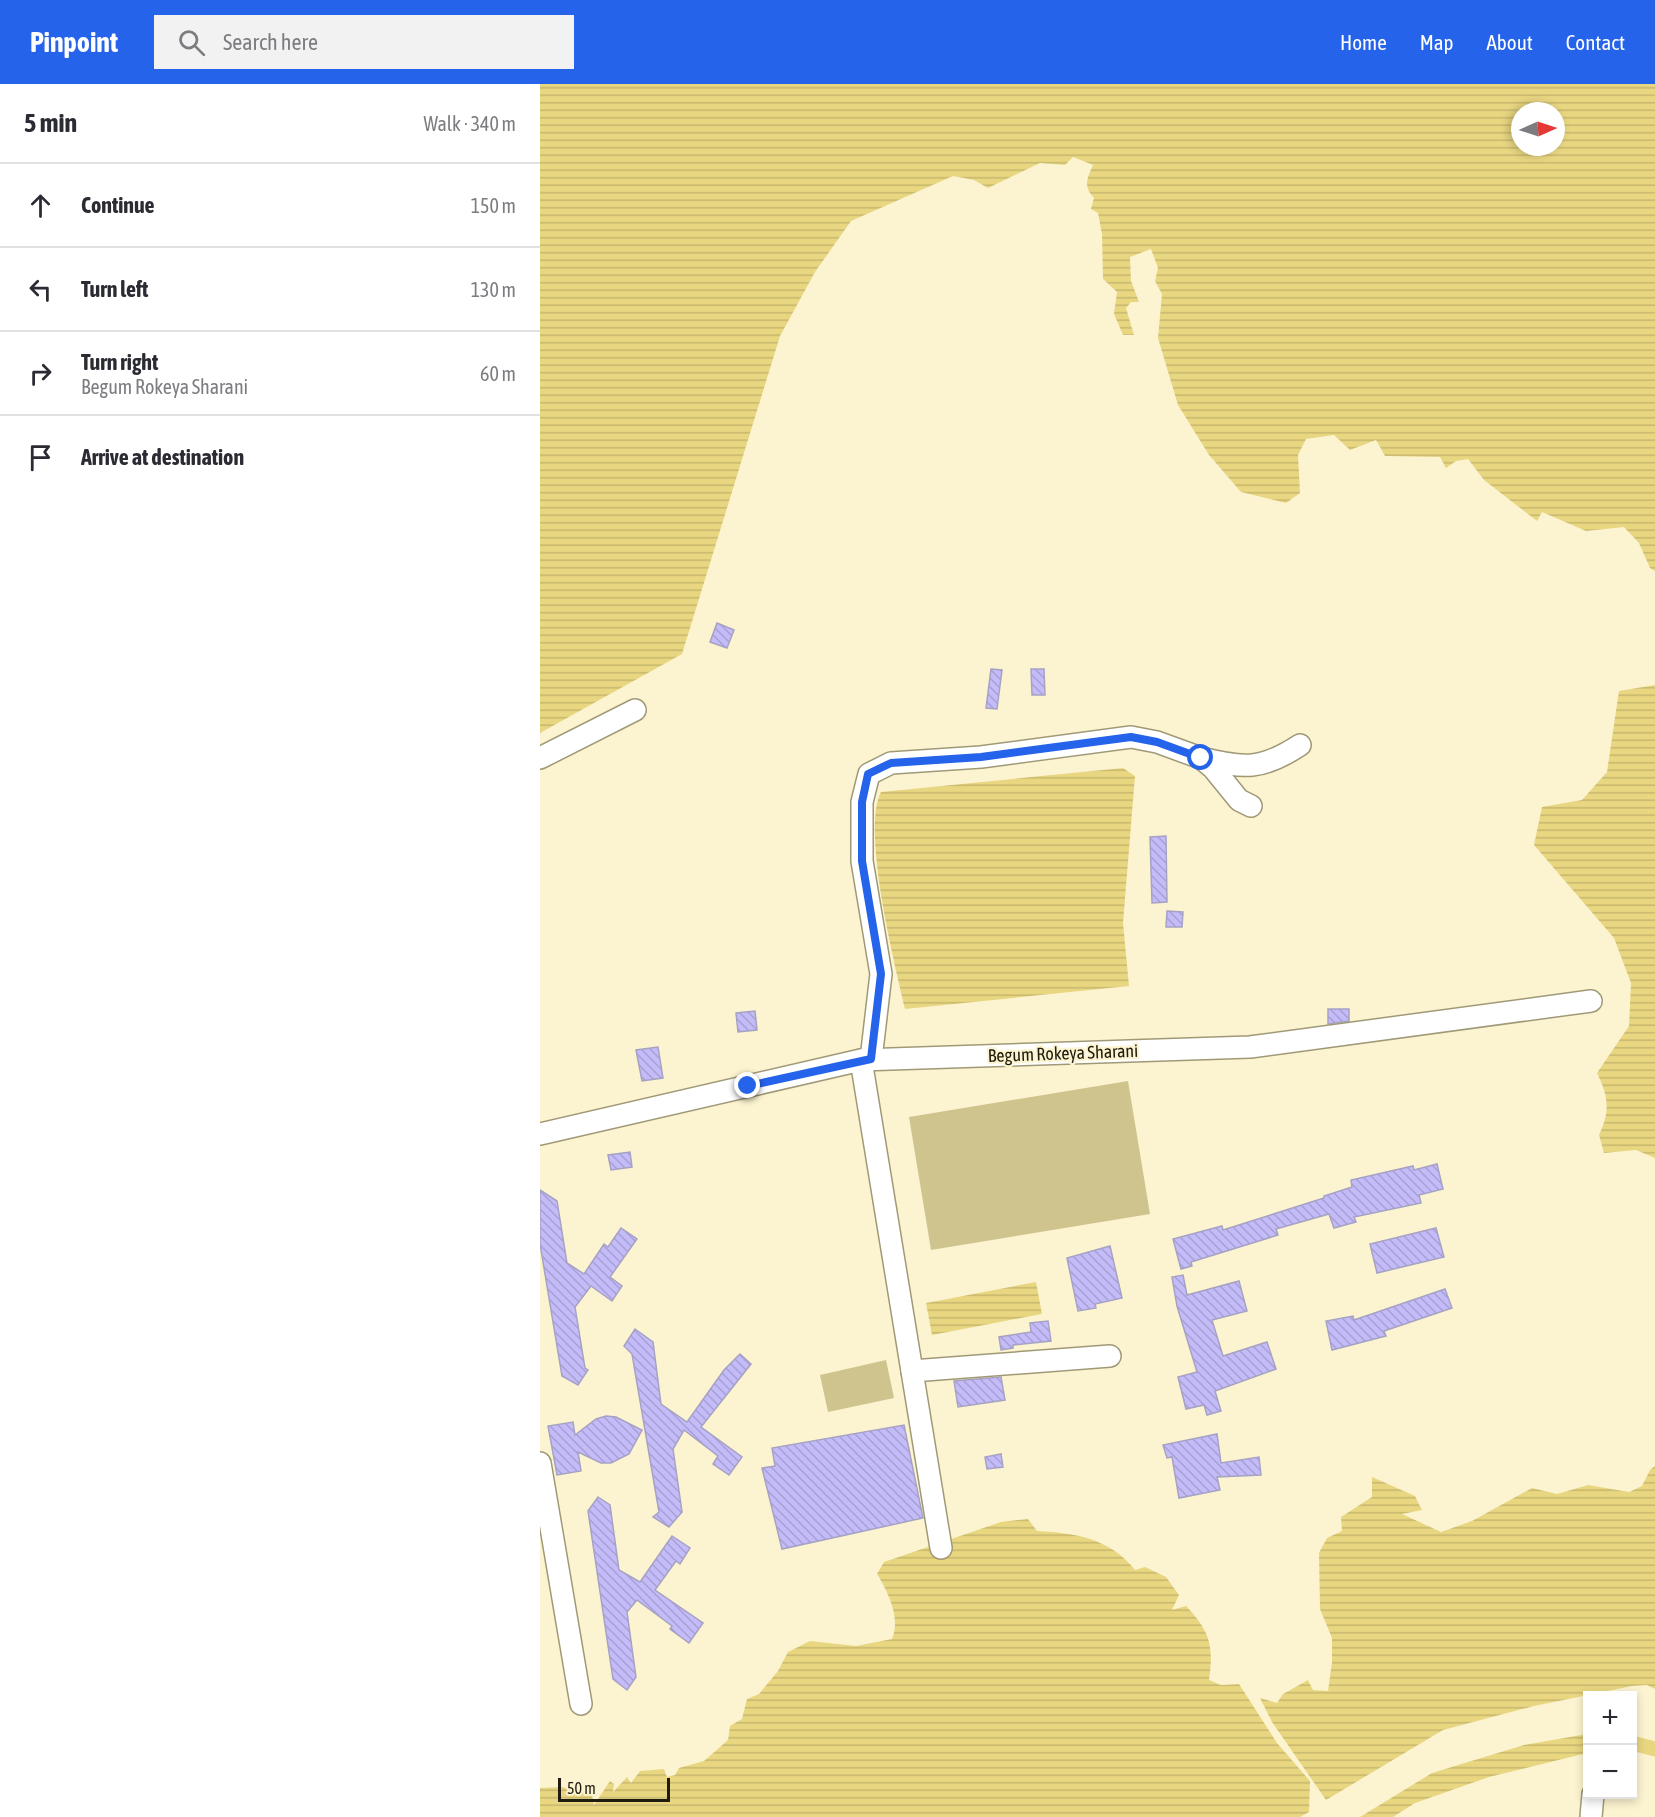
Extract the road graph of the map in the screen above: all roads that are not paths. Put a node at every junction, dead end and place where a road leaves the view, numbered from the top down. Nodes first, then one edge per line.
1 (635, 710) dead end
2 (1300, 745) dead end
3 (540, 758) edge
4 (1201, 758) junction
5 (1251, 806) dead end
6 (1591, 1001) dead end
7 (866, 1060) junction
8 (540, 1134) edge
9 (1110, 1356) dead end
10 (912, 1371) junction
11 (540, 1463) edge
12 (941, 1548) dead end
13 (581, 1704) dead end
14 (1593, 1799) edge
15 (1591, 1817) edge

1 - 3 street
2 - 4 street
4 - 5 street
4 - 7 street
6 - 7 street, Begum Rokeya Sharani
7 - 8 street, Begum Rokeya Sharani
7 - 10 street
9 - 10 street
10 - 12 street
11 - 13 street
14 - 15 street

